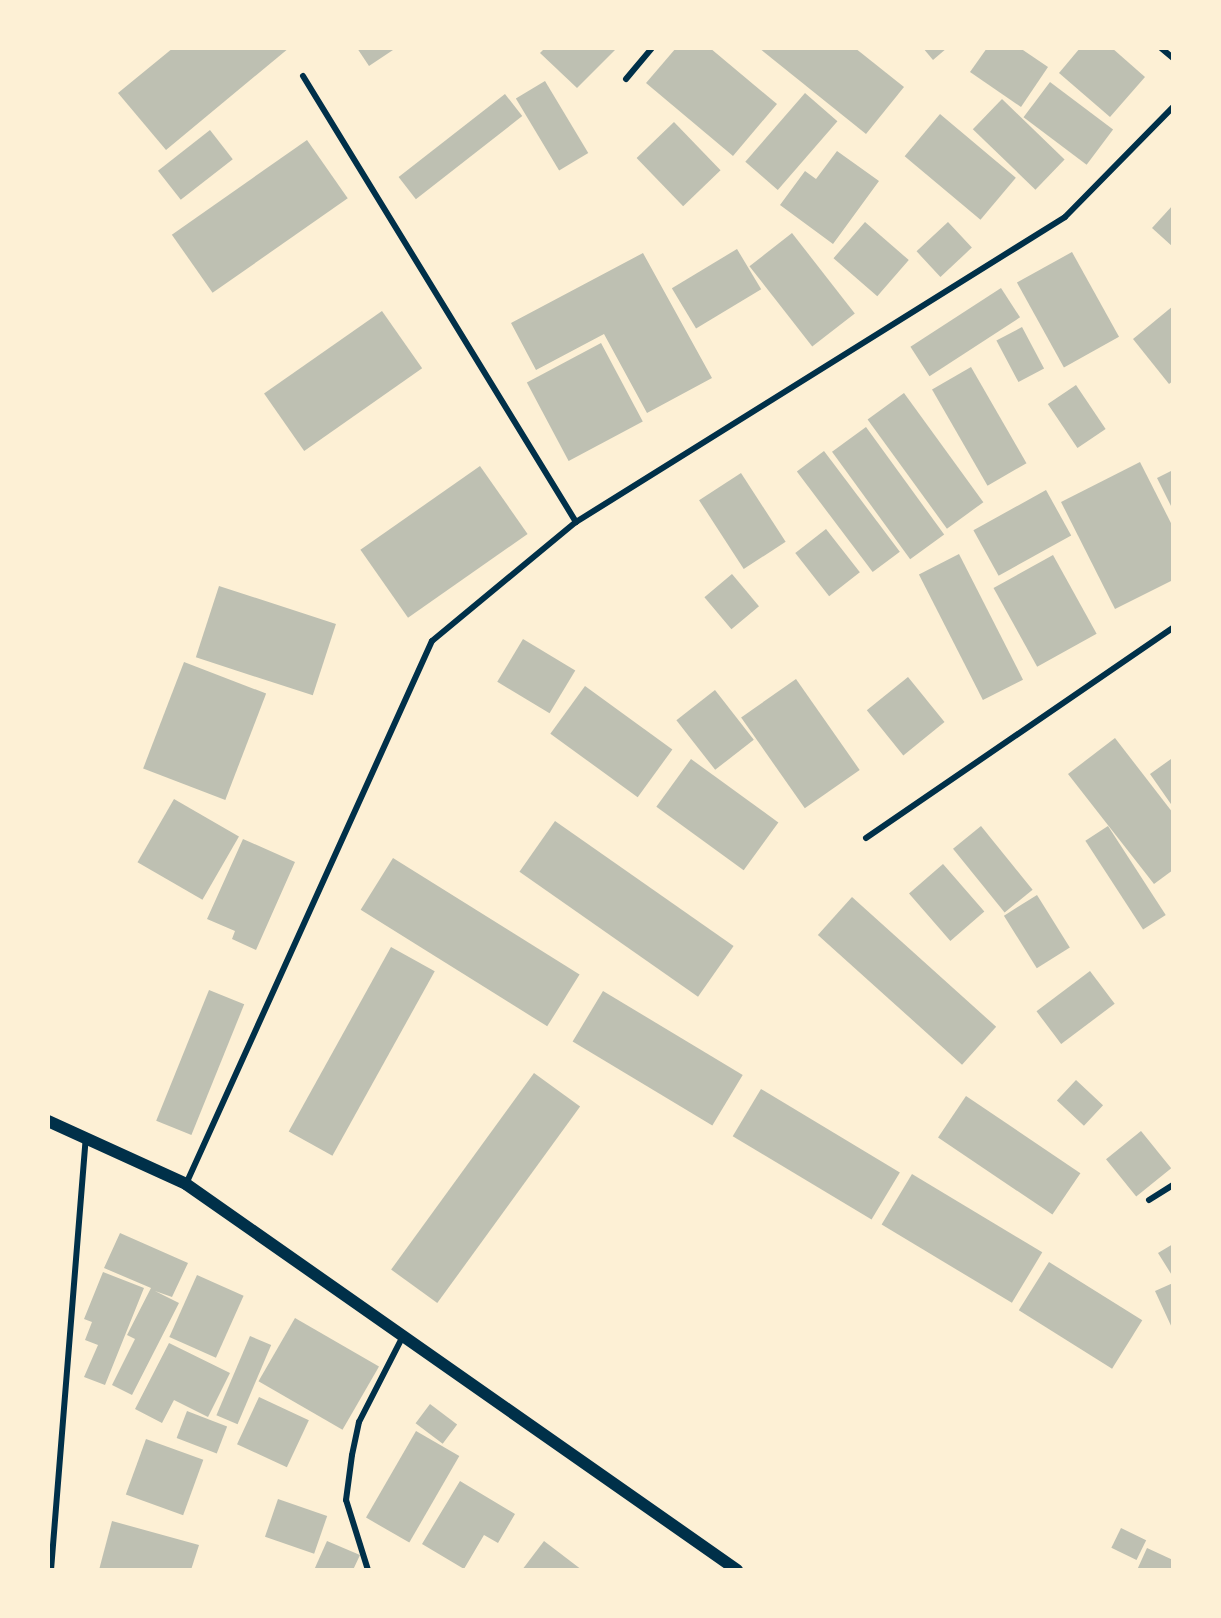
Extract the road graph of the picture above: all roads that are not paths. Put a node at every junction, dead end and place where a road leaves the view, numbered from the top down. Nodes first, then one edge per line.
1 (652, 48) edge
2 (1161, 48) edge
3 (1173, 58) edge
4 (303, 76) dead end
5 (626, 79) dead end
6 (1173, 107) edge
7 (576, 522) junction
8 (1173, 628) edge
9 (866, 838) dead end
10 (48, 1121) edge
11 (86, 1136) junction
12 (186, 1184) junction
13 (1173, 1185) edge
14 (1149, 1200) dead end
15 (403, 1336) junction
16 (51, 1570) edge
17 (368, 1570) edge
18 (737, 1570) edge

1 - 5 street
2 - 3 street
4 - 7 street
6 - 7 street
7 - 12 street
8 - 9 street
10 - 11 main road
11 - 12 main road
11 - 16 street
12 - 15 main road
13 - 14 street
15 - 17 street
15 - 18 main road

